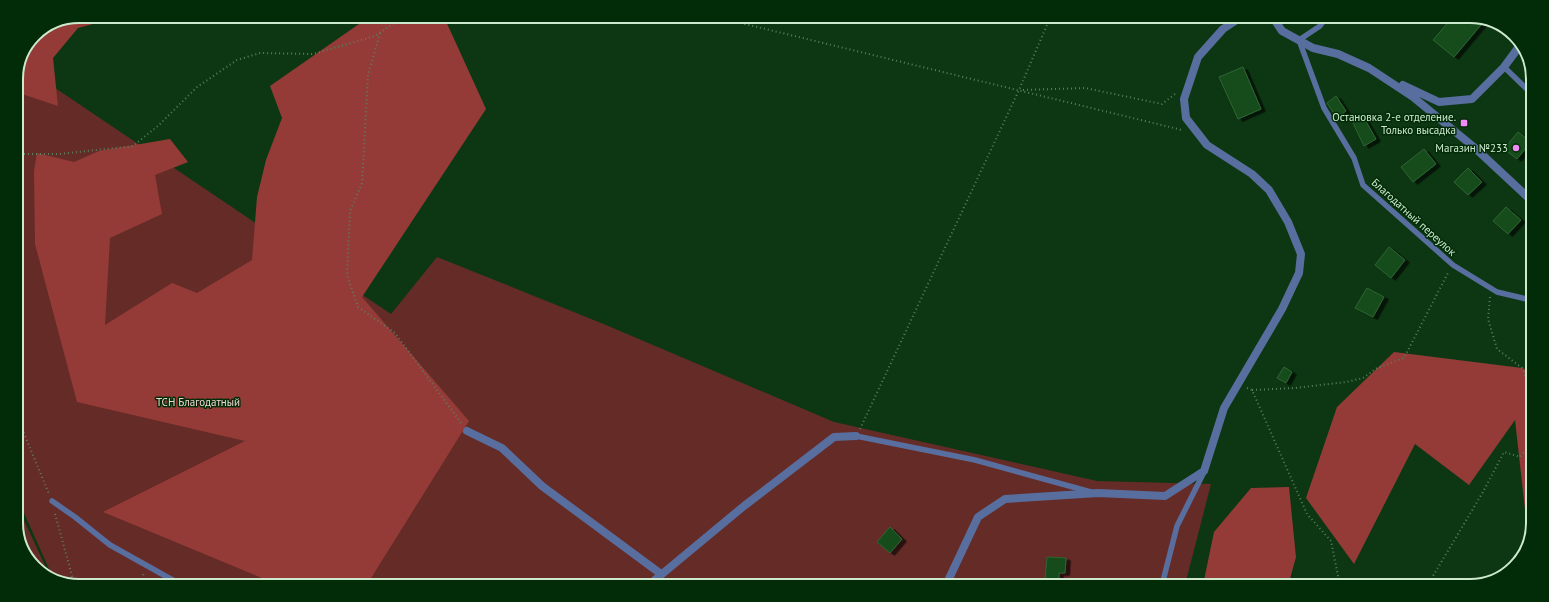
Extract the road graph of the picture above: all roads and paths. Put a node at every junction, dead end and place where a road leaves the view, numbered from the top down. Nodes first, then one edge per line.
1 (394, 23) edge
2 (743, 23) edge
3 (1048, 23) edge
4 (1232, 23) edge
5 (1277, 23) edge
6 (1322, 23) edge
7 (380, 33) junction
8 (1299, 40) junction
9 (1517, 49) edge
10 (1504, 67) junction
11 (1368, 68) junction
12 (1188, 84) junction
13 (1526, 88) edge
14 (1020, 90) junction
15 (1197, 133) junction
16 (23, 154) edge
17 (1526, 195) edge
18 (1453, 265) junction
19 (1491, 289) junction
20 (1526, 299) edge
21 (1526, 377) edge
22 (1238, 385) junction
23 (1252, 390) junction
24 (467, 431) joint
25 (856, 436) junction
26 (1526, 450) edge
27 (1204, 472) junction
28 (1098, 493) junction
29 (52, 501) dead end
30 (661, 574) junction
31 (171, 579) edge
32 (656, 579) edge
33 (949, 579) edge
34 (1164, 579) edge
35 (1339, 579) edge
36 (1431, 579) edge

1 - 7 path
2 - 14 path
3 - 14 path
4 - 12 street
5 - 8 street
6 - 8 lane
7 - 16 path
7 - 24 path
8 - 11 street
8 - 18 lane, Благодатный переулок
9 - 10 street
10 - 11 street
10 - 13 lane
11 - 17 street
12 - 14 path
12 - 15 street
14 - 15 path
14 - 25 path
15 - 22 street
18 - 19 lane, Благодатный переулок
18 - 23 path
19 - 20 lane, Благодатный переулок
19 - 21 path
22 - 23 path
22 - 27 street
23 - 35 path
24 - 30 street
25 - 28 lane
25 - 30 street
26 - 36 path
27 - 28 street
27 - 34 lane
28 - 33 street
29 - 31 lane
30 - 32 street

